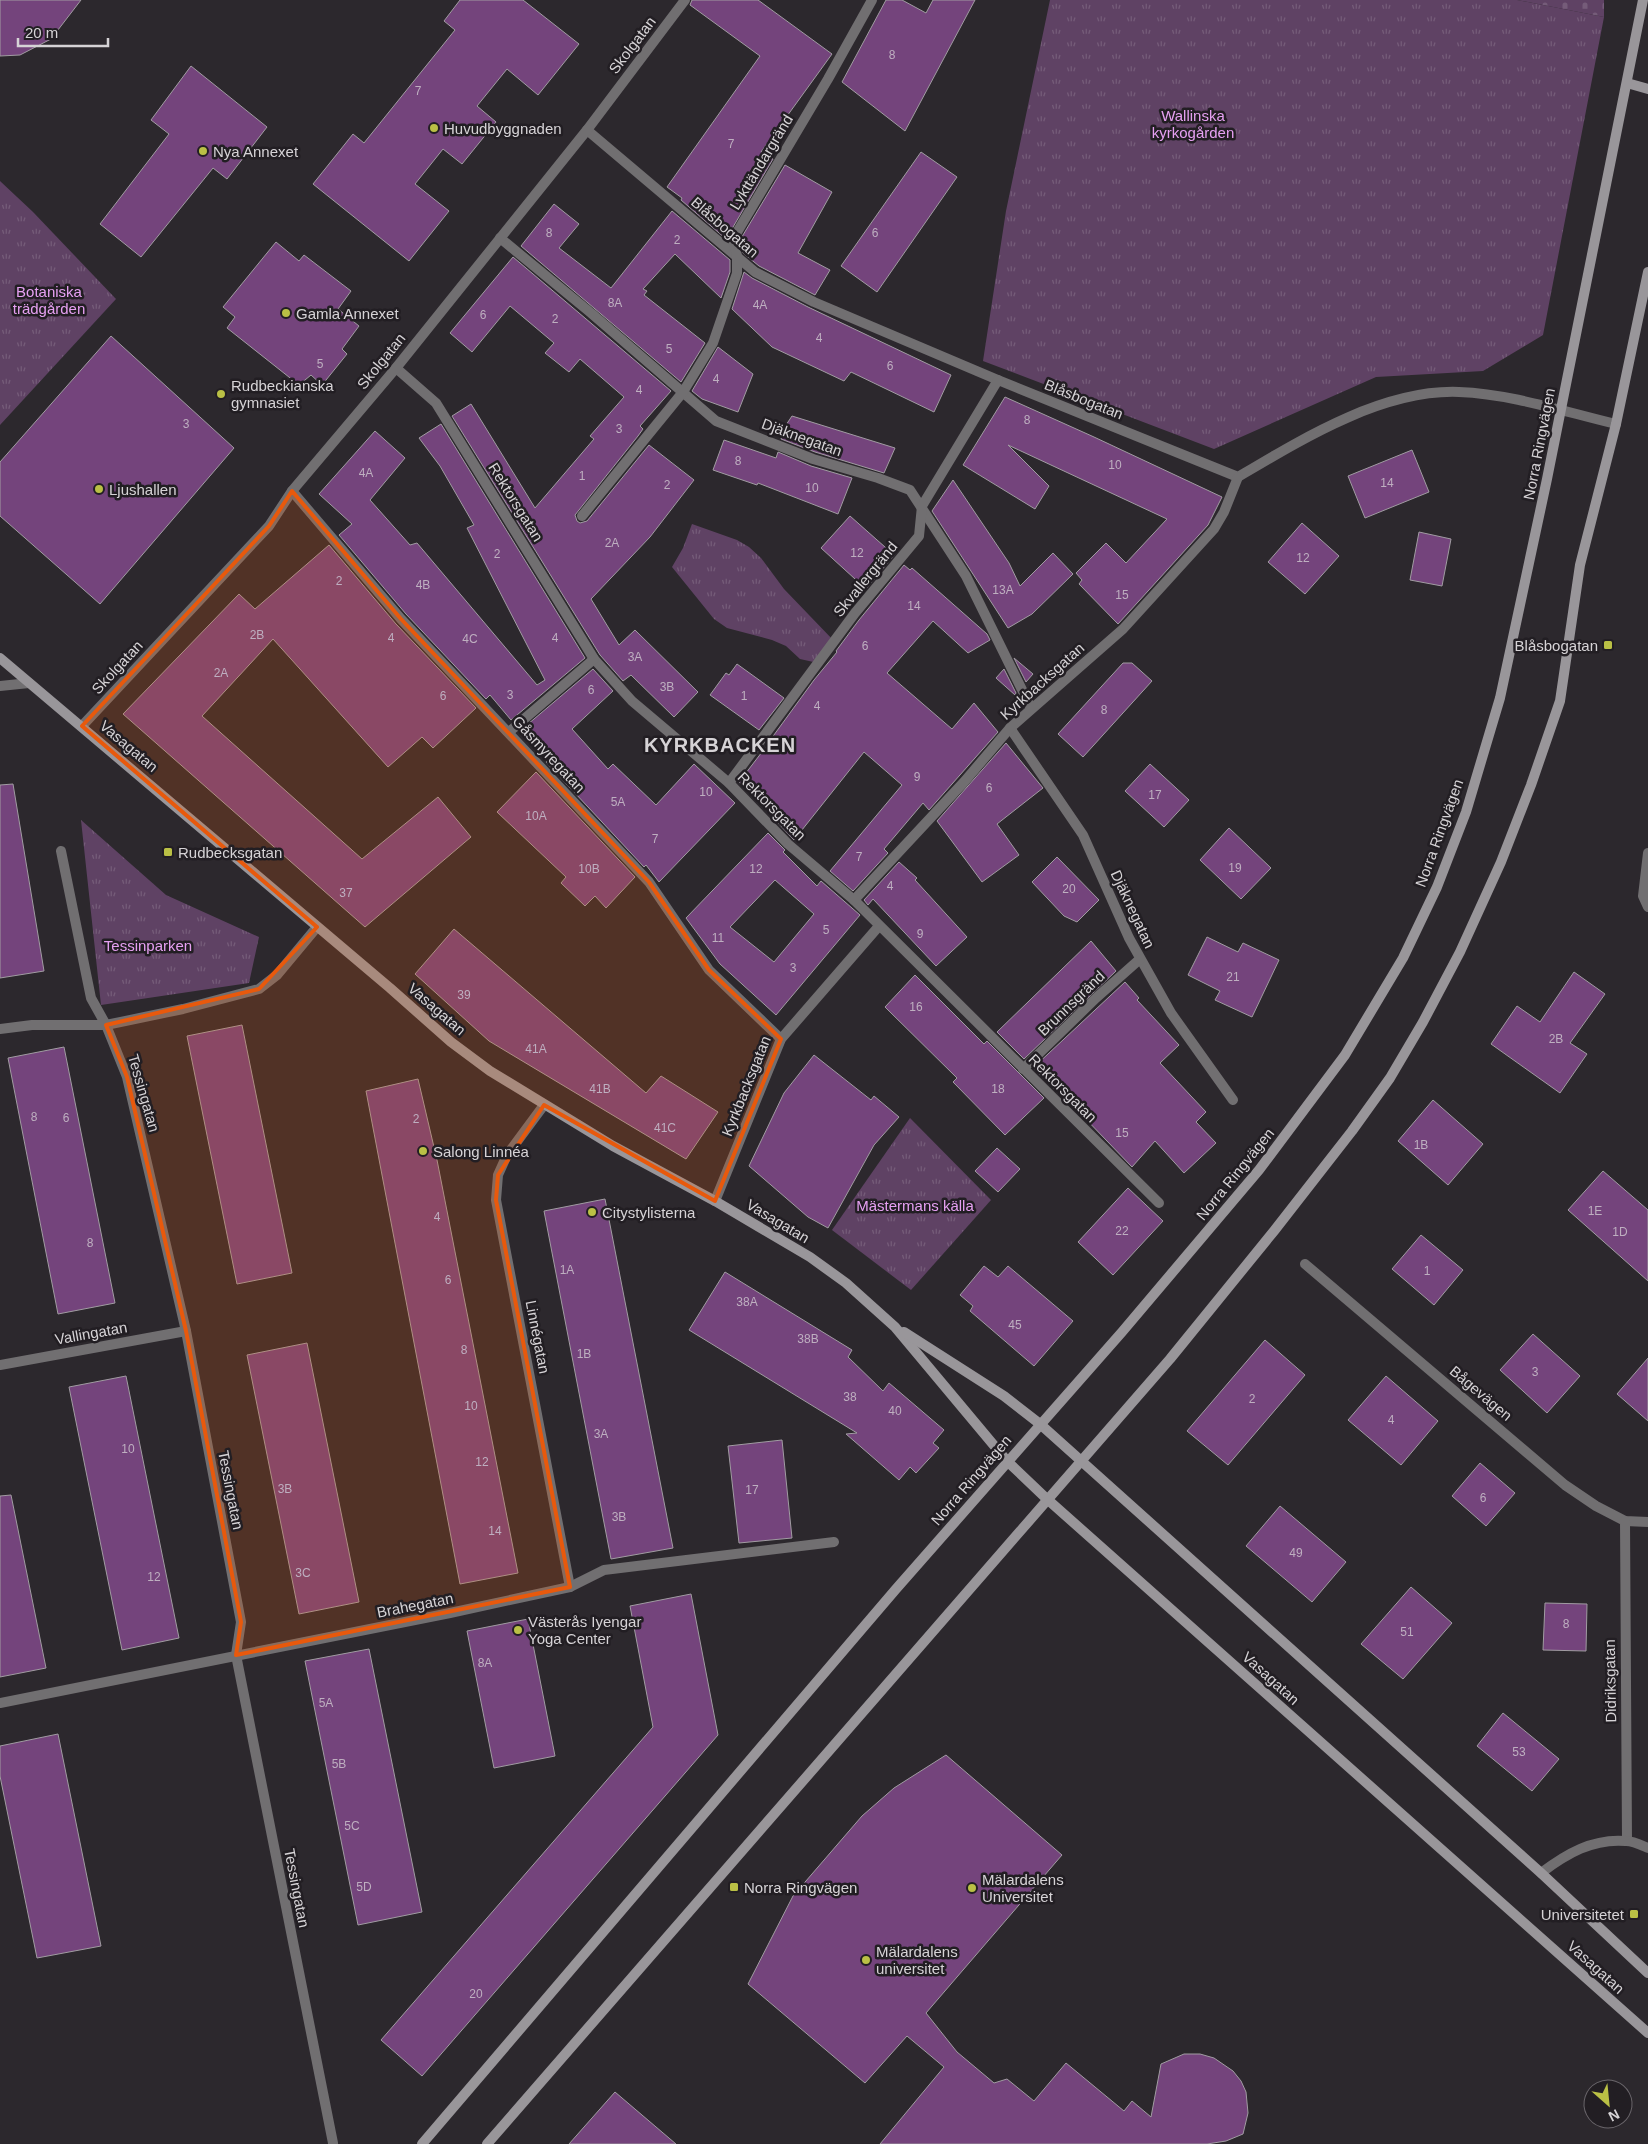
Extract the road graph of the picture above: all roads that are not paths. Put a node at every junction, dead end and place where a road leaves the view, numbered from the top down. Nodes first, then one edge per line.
1 (685, 0) edge
2 (872, 0) edge
3 (1644, 0) edge
4 (1628, 83) junction
5 (1648, 89) edge
6 (587, 130) junction
7 (500, 238) junction
8 (736, 256) junction
9 (1648, 272) edge
10 (396, 368) junction
11 (998, 380) junction
12 (683, 392) junction
13 (1561, 411) junction
14 (1616, 424) junction
15 (1238, 477) junction
16 (292, 492) junction
17 (922, 506) junction
18 (582, 516) dead end
19 (0, 658) edge
20 (594, 659) junction
21 (29, 683) junction
22 (0, 686) edge
23 (1031, 708) junction
24 (82, 726) junction
25 (1010, 728) junction
26 (508, 732) junction
27 (728, 783) junction
28 (61, 851) dead end
29 (1648, 853) edge
30 (854, 900) junction
31 (1648, 907) edge
32 (879, 926) junction
33 (317, 927) junction
34 (1140, 959) junction
35 (106, 1025) junction
36 (0, 1029) edge
37 (780, 1038) junction
38 (1024, 1069) junction
39 (1233, 1100) dead end
40 (544, 1105) junction
41 (715, 1201) junction
42 (1159, 1203) dead end
43 (1305, 1264) dead end
44 (895, 1326) junction
45 (186, 1331) junction
46 (0, 1365) edge
47 (1040, 1424) junction
48 (1007, 1461) junction
49 (1081, 1461) junction
50 (1047, 1499) junction
51 (1625, 1520) junction
52 (1648, 1522) edge
53 (834, 1542) dead end
54 (570, 1587) junction
55 (236, 1655) junction
56 (0, 1703) edge
57 (1627, 1840) junction
58 (1648, 1848) edge
59 (1541, 1873) junction
60 (1648, 1973) edge
61 (1648, 2033) edge
62 (333, 2143) edge
63 (422, 2144) edge
64 (487, 2144) edge

1 - 6 street, Skolgatan
2 - 8 street, Lykttändargränd
3 - 4 main road, Norra Ringvägen
4 - 5 main road
4 - 13 main road, Norra Ringvägen
6 - 7 street, Skolgatan
6 - 8 street, Blåsbogatan
7 - 10 street, Skolgatan
7 - 12 street, Djäknegatan
8 - 11 street, Blåsbogatan
8 - 12 street, Lykttändargränd
9 - 14 main road
10 - 16 street, Skolgatan
10 - 20 street, Rektorsgatan
11 - 15 street, Blåsbogatan
11 - 17 street, Skvallergränd
12 - 17 street, Djäknegatan
12 - 18 street, Lykttändargränd
13 - 14 street
13 - 15 street
13 - 47 main road, Norra Ringvägen
14 - 49 main road
15 - 23 street, Kyrkbacksgatan
16 - 24 street, Skolgatan
16 - 26 street, Gåsmyregatan
17 - 23 street, Djäknegatan
17 - 27 street, Skvallergränd
19 - 21 main road, Vasagatan
20 - 26 street
20 - 27 street, Rektorsgatan
21 - 22 street
21 - 24 main road, Vasagatan
23 - 25 street, Kyrkbacksgatan
24 - 33 main road, Vasagatan
25 - 30 street, Kyrkbacksgatan
25 - 34 street, Djäknegatan
26 - 37 street, Gåsmyregatan
27 - 30 street, Rektorsgatan
28 - 35 street, Tessingatan
29 - 31 street
30 - 32 street, Rektorsgatan
32 - 37 street, Kyrkbacksgatan
32 - 38 street, Rektorsgatan
33 - 35 street
33 - 40 main road, Vasagatan
34 - 38 street, Brunnsgränd
34 - 39 street, Djäknegatan
35 - 36 street
35 - 45 street, Tessingatan
37 - 41 street, Kyrkbacksgatan
38 - 42 street, Rektorsgatan
40 - 41 main road, Vasagatan
40 - 54 street, Linnégatan
41 - 44 main road, Vasagatan
43 - 51 street, Bågevägen
44 - 47 main road, Vasagatan
44 - 48 main road, Vasagatan
45 - 46 street, Vallingatan
45 - 55 street, Tessingatan
47 - 48 main road, Norra Ringvägen
47 - 49 main road, Vasagatan
48 - 50 main road, Vasagatan
48 - 63 main road, Norra Ringvägen
49 - 50 main road
49 - 59 main road, Vasagatan
50 - 61 main road, Vasagatan
50 - 64 main road
51 - 52 street, Bågevägen
51 - 57 street, Didriksgatan
53 - 54 street, Brahegatan
54 - 55 street, Brahegatan
55 - 56 street, Brahegatan
55 - 62 street, Tessingatan
57 - 58 street
57 - 59 street
59 - 60 main road, Vasagatan

